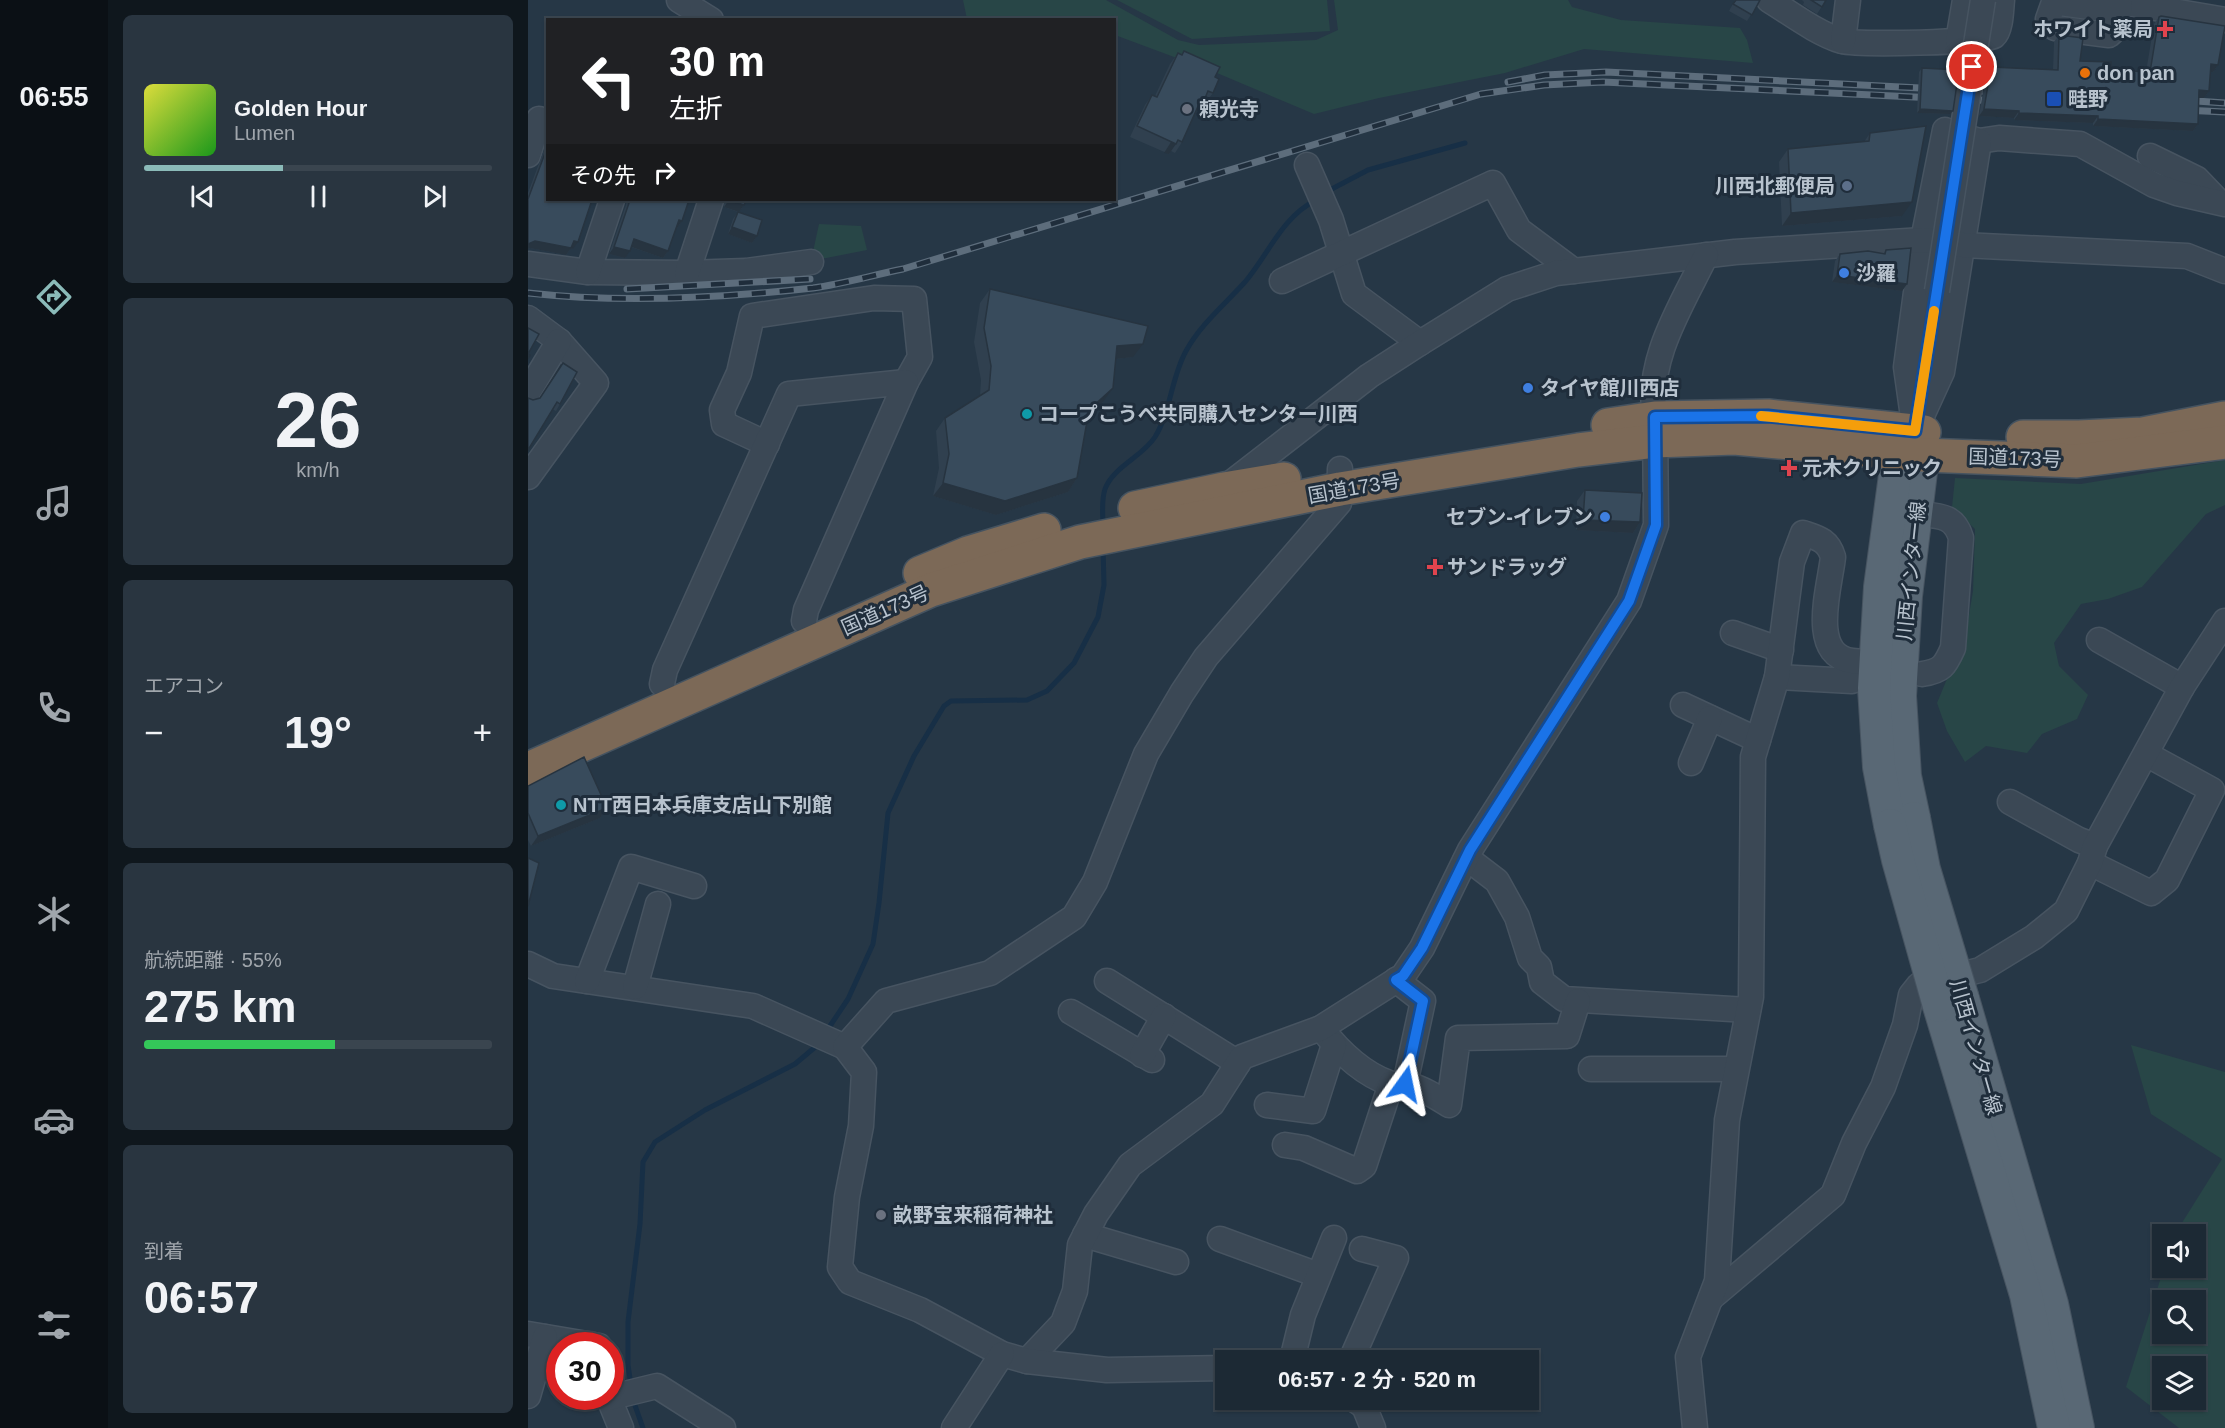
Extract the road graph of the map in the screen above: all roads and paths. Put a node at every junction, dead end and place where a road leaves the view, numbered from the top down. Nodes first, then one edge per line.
1 (679, 0) edge
2 (1769, 0) edge
3 (1848, 0) edge
4 (1965, 0) edge
5 (1983, 0) edge
6 (2002, 0) edge
7 (2120, 4) edge
8 (708, 18) edge
9 (2225, 20) edge
10 (1843, 41) junction
11 (1959, 41) junction
12 (538, 119) edge
13 (1979, 141) junction
14 (528, 154) edge
15 (2150, 156) dead end
16 (1307, 165) dead end
17 (612, 201) edge
18 (711, 201) edge
19 (2222, 203) edge
20 (1923, 240) junction
21 (1963, 245) junction
22 (1343, 254) junction
23 (1706, 255) junction
24 (811, 261) dead end
25 (528, 264) edge
26 (1574, 271) junction
27 (2225, 271) edge
28 (588, 272) junction
29 (687, 273) junction
30 (1282, 281) dead end
31 (528, 318) edge
32 (559, 341) junction
33 (1420, 343) junction
34 (906, 382) junction
35 (528, 392) edge
36 (2225, 418) edge
37 (1655, 429) junction
38 (2225, 442) edge
39 (767, 444) junction
40 (1912, 446) junction
41 (528, 477) edge
42 (1340, 479) junction
43 (1224, 489) junction
44 (1916, 514) junction
45 (804, 621) junction
46 (2225, 621) edge
47 (1733, 633) dead end
48 (2099, 640) dead end
49 (1781, 650) junction
50 (1876, 660) junction
51 (1922, 674) dead end
52 (1777, 677) junction
53 (1852, 681) dead end
54 (662, 684) junction
55 (2182, 687) junction
56 (1683, 705) dead end
57 (1710, 718) junction
58 (1758, 740) junction
59 (528, 744) edge
60 (2146, 754) junction
61 (1691, 763) dead end
62 (528, 769) edge
63 (2010, 802) dead end
64 (1902, 822) junction
65 (2092, 854) junction
66 (1465, 861) junction
67 (694, 886) dead end
68 (658, 904) dead end
69 (528, 964) edge
70 (1396, 980) junction
71 (587, 981) junction
72 (1107, 981) dead end
73 (635, 987) junction
74 (1578, 1001) junction
75 (1951, 1003) junction
76 (1748, 1010) junction
77 (1071, 1012) dead end
78 (1164, 1016) junction
79 (1328, 1036) junction
80 (845, 1047) junction
81 (1238, 1063) junction
82 (1591, 1069) dead end
83 (1736, 1069) junction
84 (1398, 1084) junction
85 (1266, 1105) dead end
86 (1285, 1145) dead end
87 (1085, 1235) junction
88 (1334, 1238) dead end
89 (1220, 1239) dead end
90 (1362, 1249) dead end
91 (1176, 1262) dead end
92 (1318, 1275) junction
93 (1711, 1298) junction
94 (536, 1335) edge
95 (1294, 1350) edge
96 (1355, 1350) edge
97 (1002, 1354) junction
98 (1027, 1361) junction
99 (1215, 1368) edge
100 (624, 1393) edge
101 (528, 1396) edge
102 (613, 1410) edge
103 (1366, 1410) edge
104 (621, 1428) edge
105 (723, 1428) edge
106 (954, 1428) edge
107 (1373, 1428) edge
108 (1695, 1428) edge
109 (2054, 1428) edge
110 (2078, 1428) edge

1 - 8 street
2 - 10 street
3 - 10 street
4 - 11 street
5 - 40 street, bridge
6 - 11 street
7 - 7 street
7 - 9 street
10 - 11 street
12 - 14 street
13 - 19 street
13 - 20 street
13 - 21 street
15 - 19 street
16 - 22 street
17 - 28 street
18 - 29 street
20 - 21 street
20 - 23 street
20 - 40 street
21 - 27 street
21 - 40 street
22 - 26 street
22 - 30 street
22 - 33 street
23 - 26 street
23 - 37 street
24 - 29 street
25 - 28 street
26 - 33 street
28 - 29 street
31 - 32 street
32 - 35 street
32 - 41 street
33 - 43 street
34 - 39 street
34 - 39 street
34 - 45 street
36 - 40 highway, 国道173号
37 - 40 highway, 国道173号
37 - 42 highway, 国道173号
37 - 66 street
38 - 40 highway, 国道173号
39 - 54 street
40 - 44 main road, 川西インター線
40 - 50 main road, 川西インター線
42 - 43 highway, 国道173号
42 - 62 highway, 国道173号
42 - 80 street
43 - 45 highway, 国道173号
44 - 51 street
44 - 64 main road, 川西インター線
45 - 54 highway, 国道173号
46 - 55 street
47 - 49 street
48 - 55 street
49 - 50 street
49 - 52 street
50 - 64 main road, 川西インター線
52 - 53 street
52 - 58 street
54 - 59 highway, 国道173号
55 - 60 street
56 - 57 street
57 - 58 street
57 - 61 street
58 - 76 street
60 - 65 street
60 - 65 street
63 - 65 street
64 - 75 main road, 川西インター線, bridge
65 - 93 street
66 - 70 street
66 - 74 street
67 - 71 street
68 - 73 street
69 - 71 street
70 - 79 street
70 - 84 street
71 - 73 street
72 - 78 street
73 - 80 street
74 - 76 street
74 - 84 street
75 - 109 main road, 川西インター線
75 - 110 main road, 川西インター線
76 - 83 street
77 - 78 street
78 - 81 street
79 - 81 street
79 - 84 street
79 - 85 street
80 - 97 street
81 - 87 street
82 - 83 street
83 - 93 street
84 - 86 street
87 - 91 street
87 - 98 street
88 - 92 street
89 - 92 street
90 - 96 street
92 - 95 street
93 - 108 street
94 - 101 street
97 - 98 street
97 - 106 street
98 - 99 street
100 - 105 street
102 - 104 street
103 - 107 street

